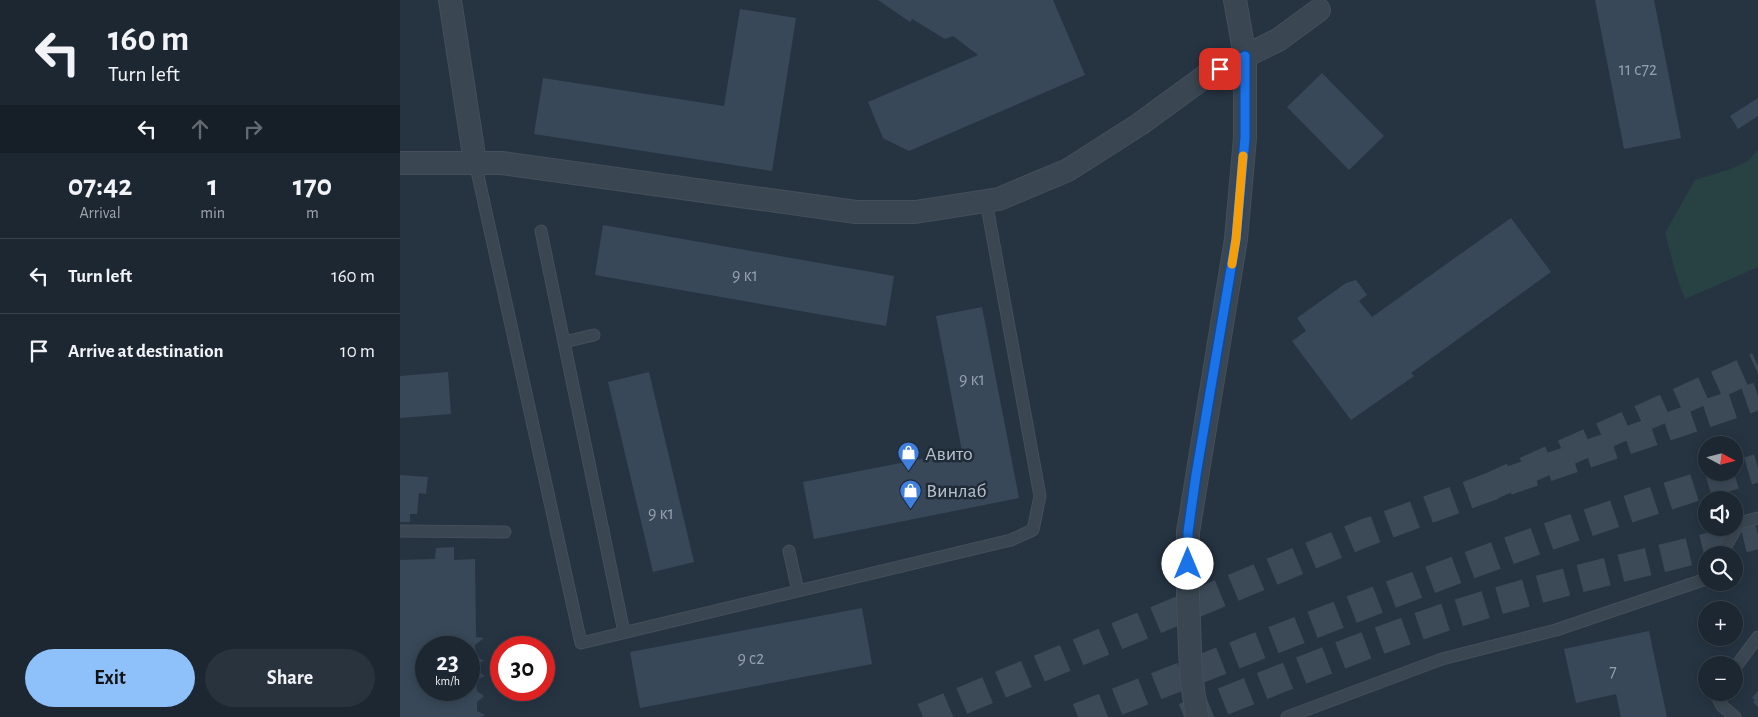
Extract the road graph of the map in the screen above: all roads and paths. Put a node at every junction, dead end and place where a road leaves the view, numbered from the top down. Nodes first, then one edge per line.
1 (450, 0) edge
2 (1235, 0) edge
3 (1319, 10) dead end
4 (1245, 56) junction
5 (475, 162) junction
6 (400, 163) edge
7 (986, 201) junction
8 (541, 231) dead end
9 (594, 335) dead end
10 (564, 342) junction
11 (1758, 518) edge
12 (400, 531) edge
13 (505, 532) dead end
14 (1726, 546) edge
15 (789, 550) dead end
16 (1698, 581) edge
17 (798, 591) junction
18 (624, 632) junction
19 (1758, 636) edge
20 (1743, 657) edge
21 (1720, 701) edge
22 (1197, 717) edge
23 (1287, 717) edge
24 (1734, 717) edge

1 - 5 street
2 - 4 street
3 - 4 street
4 - 7 street
4 - 22 street
5 - 6 street
5 - 7 street
5 - 18 lane
7 - 17 lane
8 - 10 lane
9 - 10 lane
10 - 18 lane
11 - 14 lane
12 - 13 lane
15 - 17 lane
16 - 23 lane
17 - 18 lane
19 - 20 lane
21 - 24 lane

